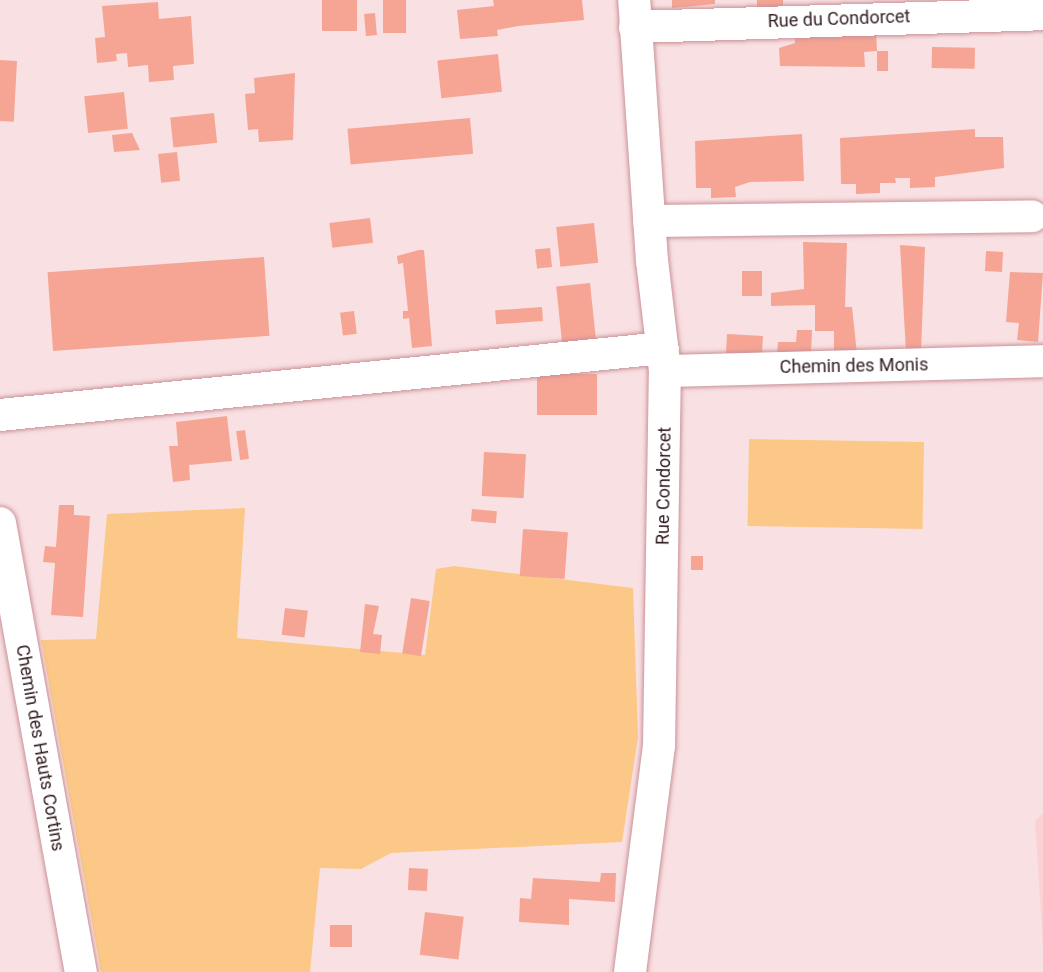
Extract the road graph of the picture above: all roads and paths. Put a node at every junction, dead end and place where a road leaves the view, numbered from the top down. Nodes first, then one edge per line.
1 (634, 13) edge
2 (1043, 14) edge
3 (1032, 216) dead end
4 (649, 221) junction
5 (664, 359) junction
6 (1043, 361) edge
7 (0, 415) edge
8 (0, 523) edge
9 (81, 972) edge
10 (630, 972) edge

1 - 2 street, Rue du Condorcet
1 - 4 street, Rue Condorcet
3 - 4 street
4 - 5 street, Rue Condorcet
5 - 6 street, Chemin des Monis
5 - 7 street, Chemin des Monis
5 - 10 street, Rue Condorcet
8 - 9 street, Chemin des Hauts Cortins

